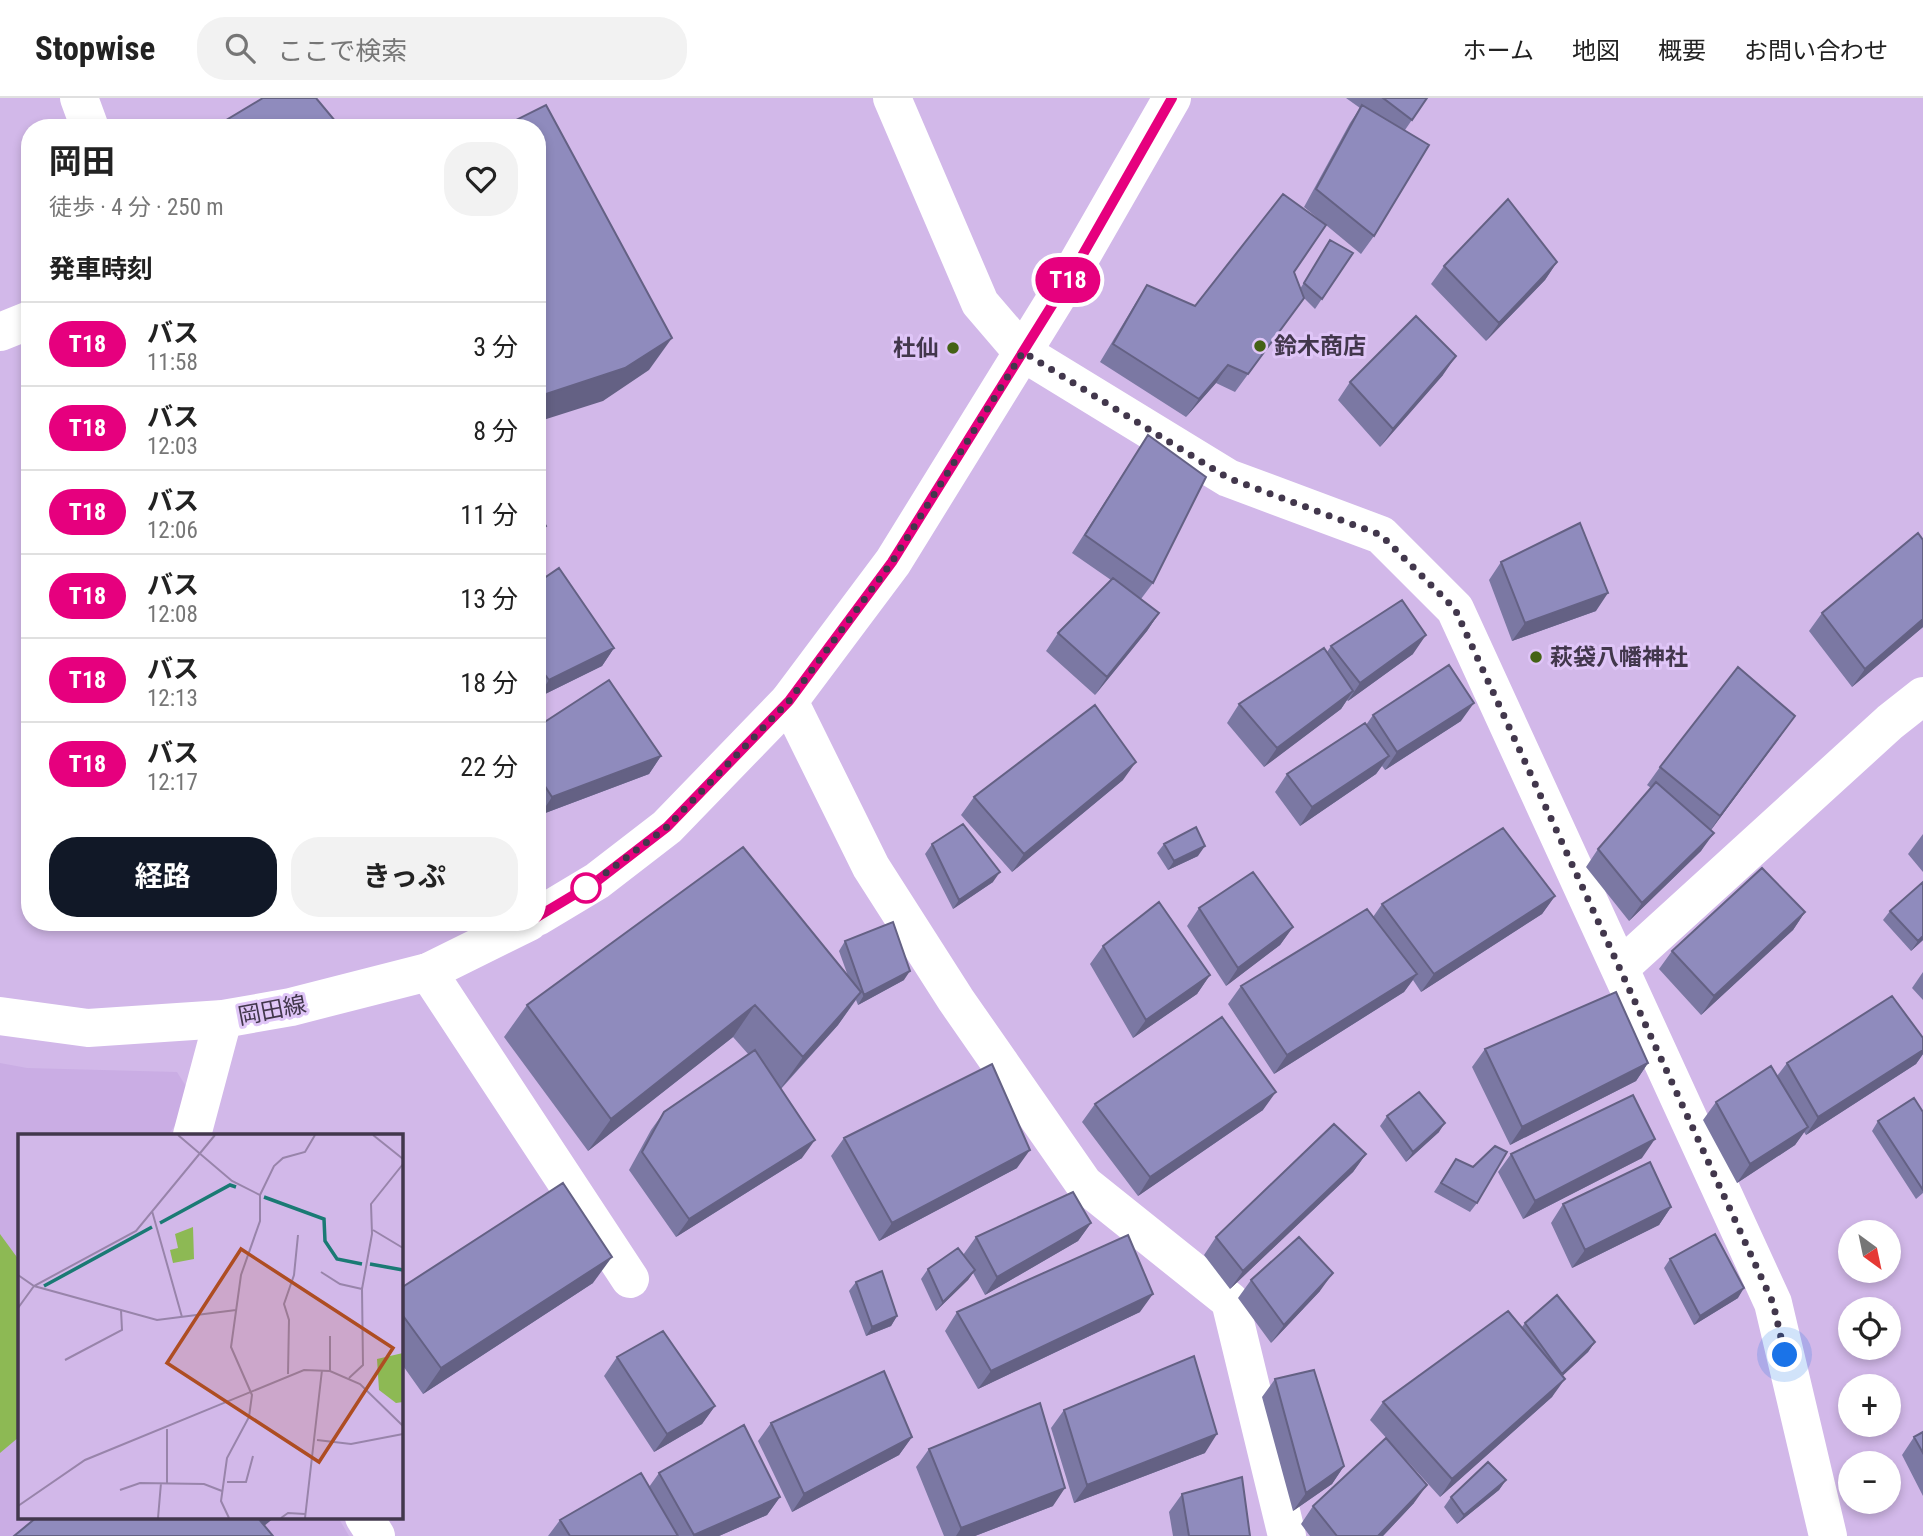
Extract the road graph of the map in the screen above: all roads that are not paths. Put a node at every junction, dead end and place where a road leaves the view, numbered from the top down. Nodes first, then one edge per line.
1 (79, 98) edge
2 (892, 98) edge
3 (1172, 98) edge
4 (87, 119) edge
5 (21, 324) edge
6 (0, 332) edge
7 (1023, 352) junction
8 (1923, 696) edge
9 (789, 701) junction
10 (546, 910) edge
11 (507, 931) edge
12 (1620, 968) junction
13 (428, 972) junction
14 (0, 1017) edge
15 (223, 1019) junction
16 (192, 1134) edge
17 (630, 1279) dead end
18 (365, 1518) edge
19 (376, 1536) edge
20 (1287, 1536) edge
21 (1828, 1536) edge

1 - 4 street
2 - 7 street
3 - 7 street, 岡田線
5 - 6 street
7 - 9 street, 岡田線
7 - 12 street
8 - 12 street
9 - 10 street, 岡田線
9 - 20 street
11 - 13 street, 岡田線
12 - 21 street
13 - 15 street, 岡田線
13 - 17 street
14 - 15 street, 岡田線
15 - 16 street
18 - 19 street

